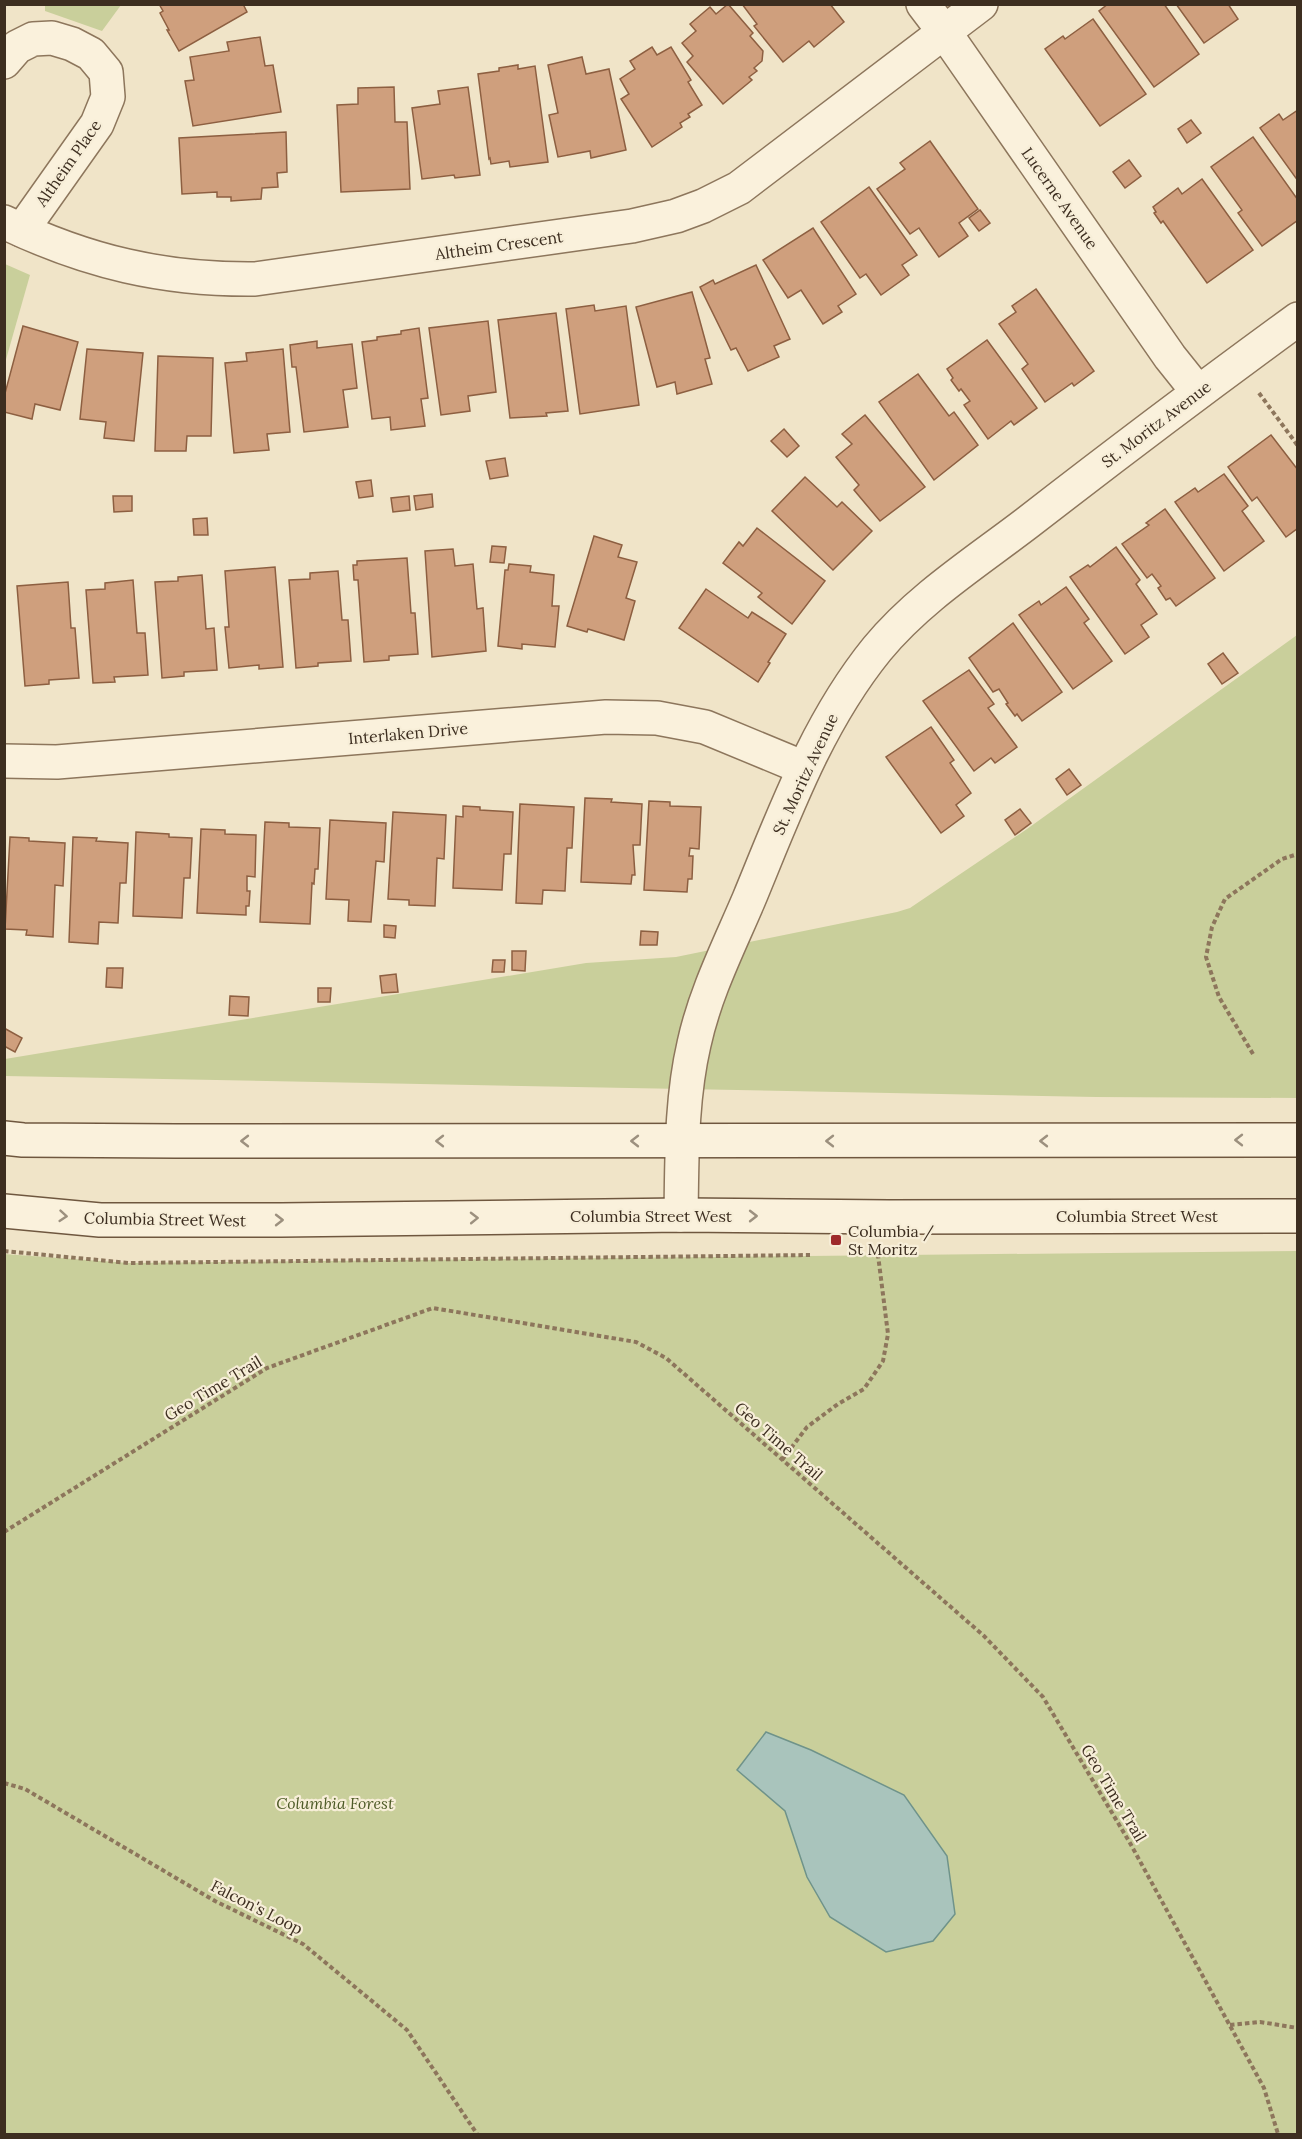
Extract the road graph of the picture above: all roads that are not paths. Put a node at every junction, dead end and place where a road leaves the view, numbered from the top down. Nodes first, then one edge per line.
1 (923, 4) edge
2 (981, 4) edge
3 (945, 33) junction
4 (4, 62) edge
5 (13, 226) edge
6 (1298, 319) edge
7 (1198, 392) junction
8 (4, 762) edge
9 (804, 768) junction
10 (4, 1138) edge
11 (1298, 1140) edge
12 (682, 1141) junction
13 (4, 1211) edge
14 (681, 1215) junction
15 (1298, 1216) edge

1 - 3 street, Lucerne Avenue
2 - 3 street, Altheim Crescent
3 - 5 street, Altheim Crescent
3 - 7 street, Lucerne Avenue
4 - 5 street, Altheim Place
6 - 7 street, St. Moritz Avenue
7 - 9 street, St. Moritz Avenue
8 - 9 street, Interlaken Drive
9 - 12 street, St. Moritz Avenue
12 -> 10 street
11 -> 12 street
12 - 14 street, St. Moritz Avenue
13 -> 14 street, Columbia Street West
14 -> 15 street, Columbia Street West

